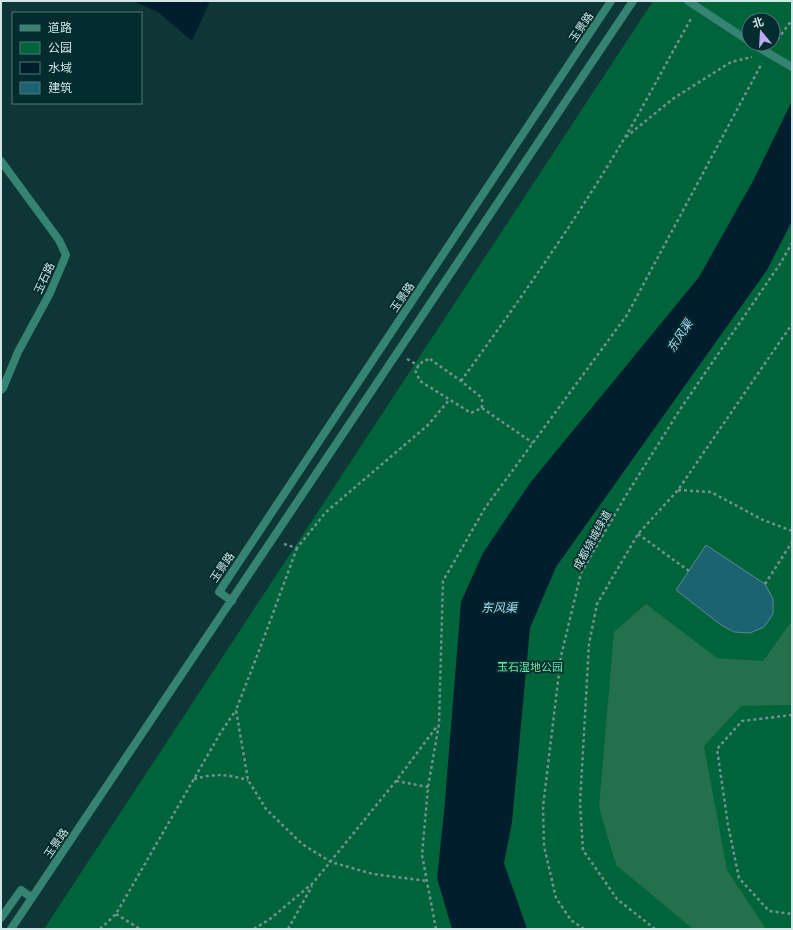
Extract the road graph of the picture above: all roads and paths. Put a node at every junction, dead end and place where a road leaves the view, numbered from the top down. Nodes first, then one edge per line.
1 (611, 1) edge
2 (632, 1) edge
3 (688, 1) edge
4 (698, 6) junction
5 (792, 20) edge
6 (741, 36) edge
7 (767, 53) junction
8 (789, 65) edge
9 (624, 138) junction
10 (1, 161) edge
11 (792, 243) edge
12 (792, 324) edge
13 (461, 380) junction
14 (1, 390) edge
15 (449, 400) junction
16 (482, 408) junction
17 (533, 443) junction
18 (678, 490) junction
19 (792, 531) edge
20 (638, 534) junction
21 (272, 540) junction
22 (792, 542) edge
23 (297, 548) junction
24 (689, 571) dead end
25 (765, 584) dead end
26 (232, 601) junction
27 (236, 710) junction
28 (792, 715) edge
29 (439, 724) junction
30 (194, 779) junction
31 (248, 780) junction
32 (396, 781) junction
33 (428, 787) junction
34 (331, 862) junction
35 (427, 881) junction
36 (313, 883) junction
37 (32, 898) junction
38 (116, 914) junction
39 (792, 914) edge
40 (1, 918) edge
41 (11, 929) edge
42 (100, 929) edge
43 (140, 929) edge
44 (254, 929) edge
45 (288, 929) edge
46 (436, 929) edge
47 (584, 929) edge
48 (655, 929) edge

1 - 26 street, 玉景路
2 - 21 street, 玉景路
3 - 4 street
4 - 6 street
4 - 9 path
5 - 7 path
7 - 8 street
7 - 9 path
7 - 17 path
9 - 13 path
10 - 14 street, 玉石路
11 - 47 path, 成都绕城绿道
12 - 18 path
13 - 15 path
13 - 16 path
15 - 16 path
15 - 23 path
16 - 17 path
17 - 29 path
18 - 19 path
18 - 20 path
20 - 24 path
20 - 48 path
21 - 23 path
21 - 26 street, 玉景路
22 - 25 path
23 - 27 path
26 - 37 street, 玉景路
27 - 30 path
27 - 31 path
28 - 39 path
29 - 32 path
29 - 33 path
30 - 31 path
30 - 38 path
31 - 34 path
32 - 33 path
32 - 34 path
33 - 35 path
34 - 35 path
34 - 36 path
35 - 46 path
36 - 44 path
36 - 45 path
37 - 40 street
37 - 41 street, 玉景路
38 - 42 path
38 - 43 path

